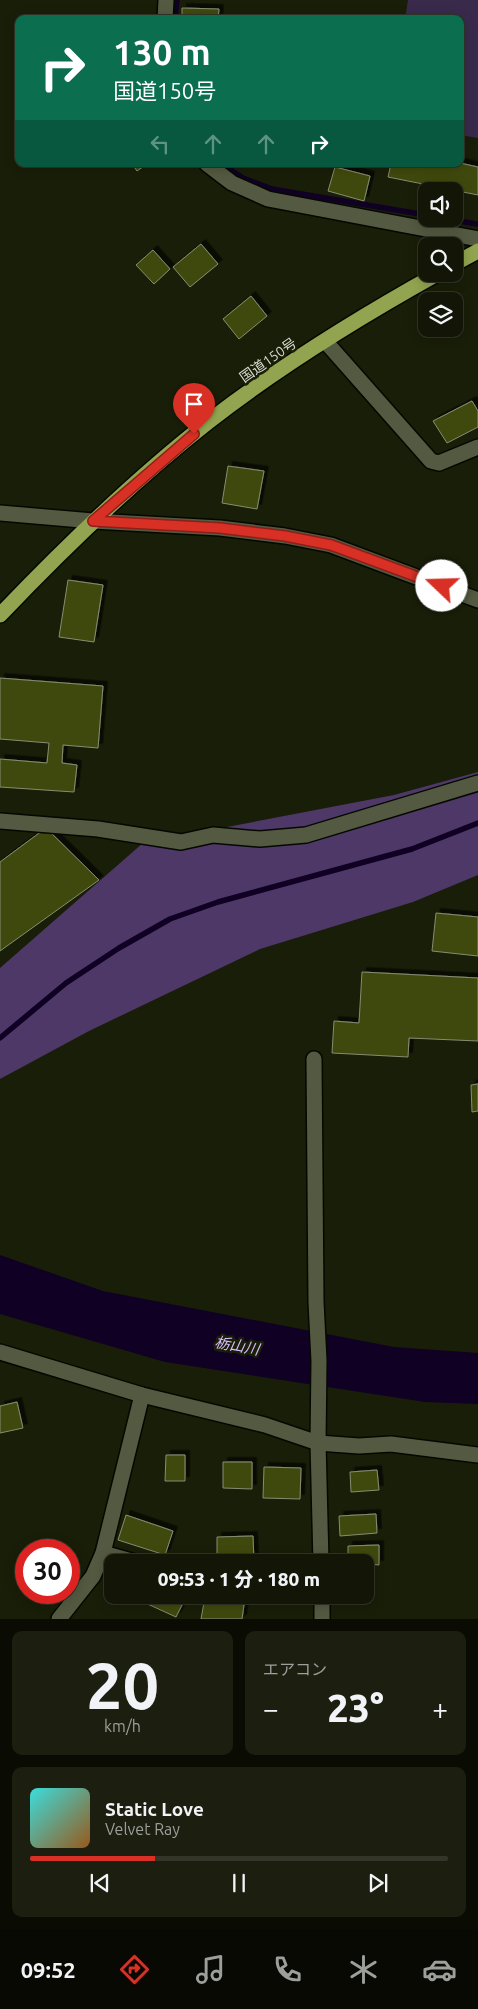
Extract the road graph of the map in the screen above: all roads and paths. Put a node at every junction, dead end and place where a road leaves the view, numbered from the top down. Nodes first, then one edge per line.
1 (166, 0) edge
2 (165, 15) edge
3 (211, 167) edge
4 (478, 239) edge
5 (478, 251) edge
6 (463, 259) edge
7 (424, 282) edge
8 (325, 341) junction
9 (478, 447) edge
10 (0, 513) edge
11 (93, 521) junction
12 (478, 600) edge
13 (0, 615) edge
14 (478, 783) edge
15 (0, 821) edge
16 (314, 1059) dead end
17 (0, 1352) edge
18 (142, 1396) junction
19 (318, 1443) junction
20 (478, 1455) edge
21 (103, 1553) junction
22 (107, 1554) edge
23 (321, 1554) edge
24 (322, 1604) edge
25 (59, 1619) edge
26 (322, 1619) edge

1 - 2 street
3 - 4 street
5 - 6 highway
7 - 8 highway, 国道150号
8 - 9 street
8 - 11 highway, 国道150号
10 - 11 street
11 - 12 street
11 - 13 highway, 国道150号
14 - 15 street
16 - 19 street
17 - 18 street
18 - 19 street
18 - 21 street
19 - 20 street
19 - 23 street
21 - 22 street
21 - 25 street
24 - 26 street

